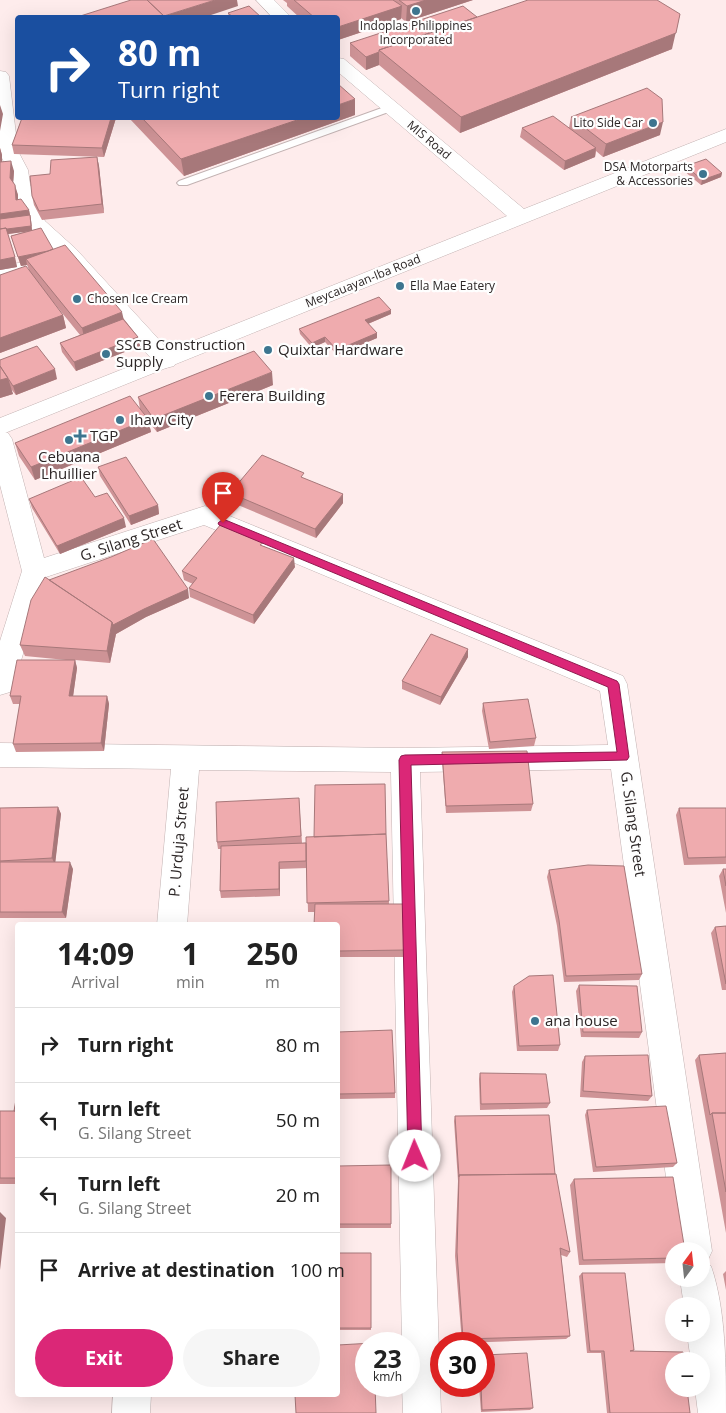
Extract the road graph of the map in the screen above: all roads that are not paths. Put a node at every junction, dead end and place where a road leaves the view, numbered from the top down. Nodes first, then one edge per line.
1 (264, 0) edge
2 (281, 15) edge
3 (340, 65) edge
4 (0, 76) edge
5 (390, 108) junction
6 (726, 135) edge
7 (183, 183) edge
8 (521, 218) junction
9 (69, 254) junction
10 (0, 272) edge
11 (166, 361) junction
12 (0, 427) edge
13 (0, 439) edge
14 (35, 571) junction
15 (0, 684) edge
16 (0, 755) edge
17 (623, 757) junction
18 (186, 758) junction
19 (405, 760) junction
20 (172, 922) edge
21 (693, 1242) edge
22 (699, 1288) edge
23 (132, 1397) edge
24 (131, 1413) edge
25 (422, 1413) edge
26 (717, 1413) edge

1 - 2 street
3 - 5 street, MIS Road
4 - 9 street
5 - 7 lane
5 - 8 street, MIS Road
6 - 8 street, Meycauayan-Iba Road
8 - 11 street, Meycauayan-Iba Road
9 - 10 street
9 - 11 street
11 - 12 street, Meycauayan-Iba Road
13 - 14 street
14 - 15 street
14 - 17 street, G. Silang Street
16 - 18 street
17 - 19 street
17 - 21 street, G. Silang Street
18 - 19 street
18 - 20 street, P. Urduja Street
19 - 25 street
22 - 26 street
23 - 24 street

